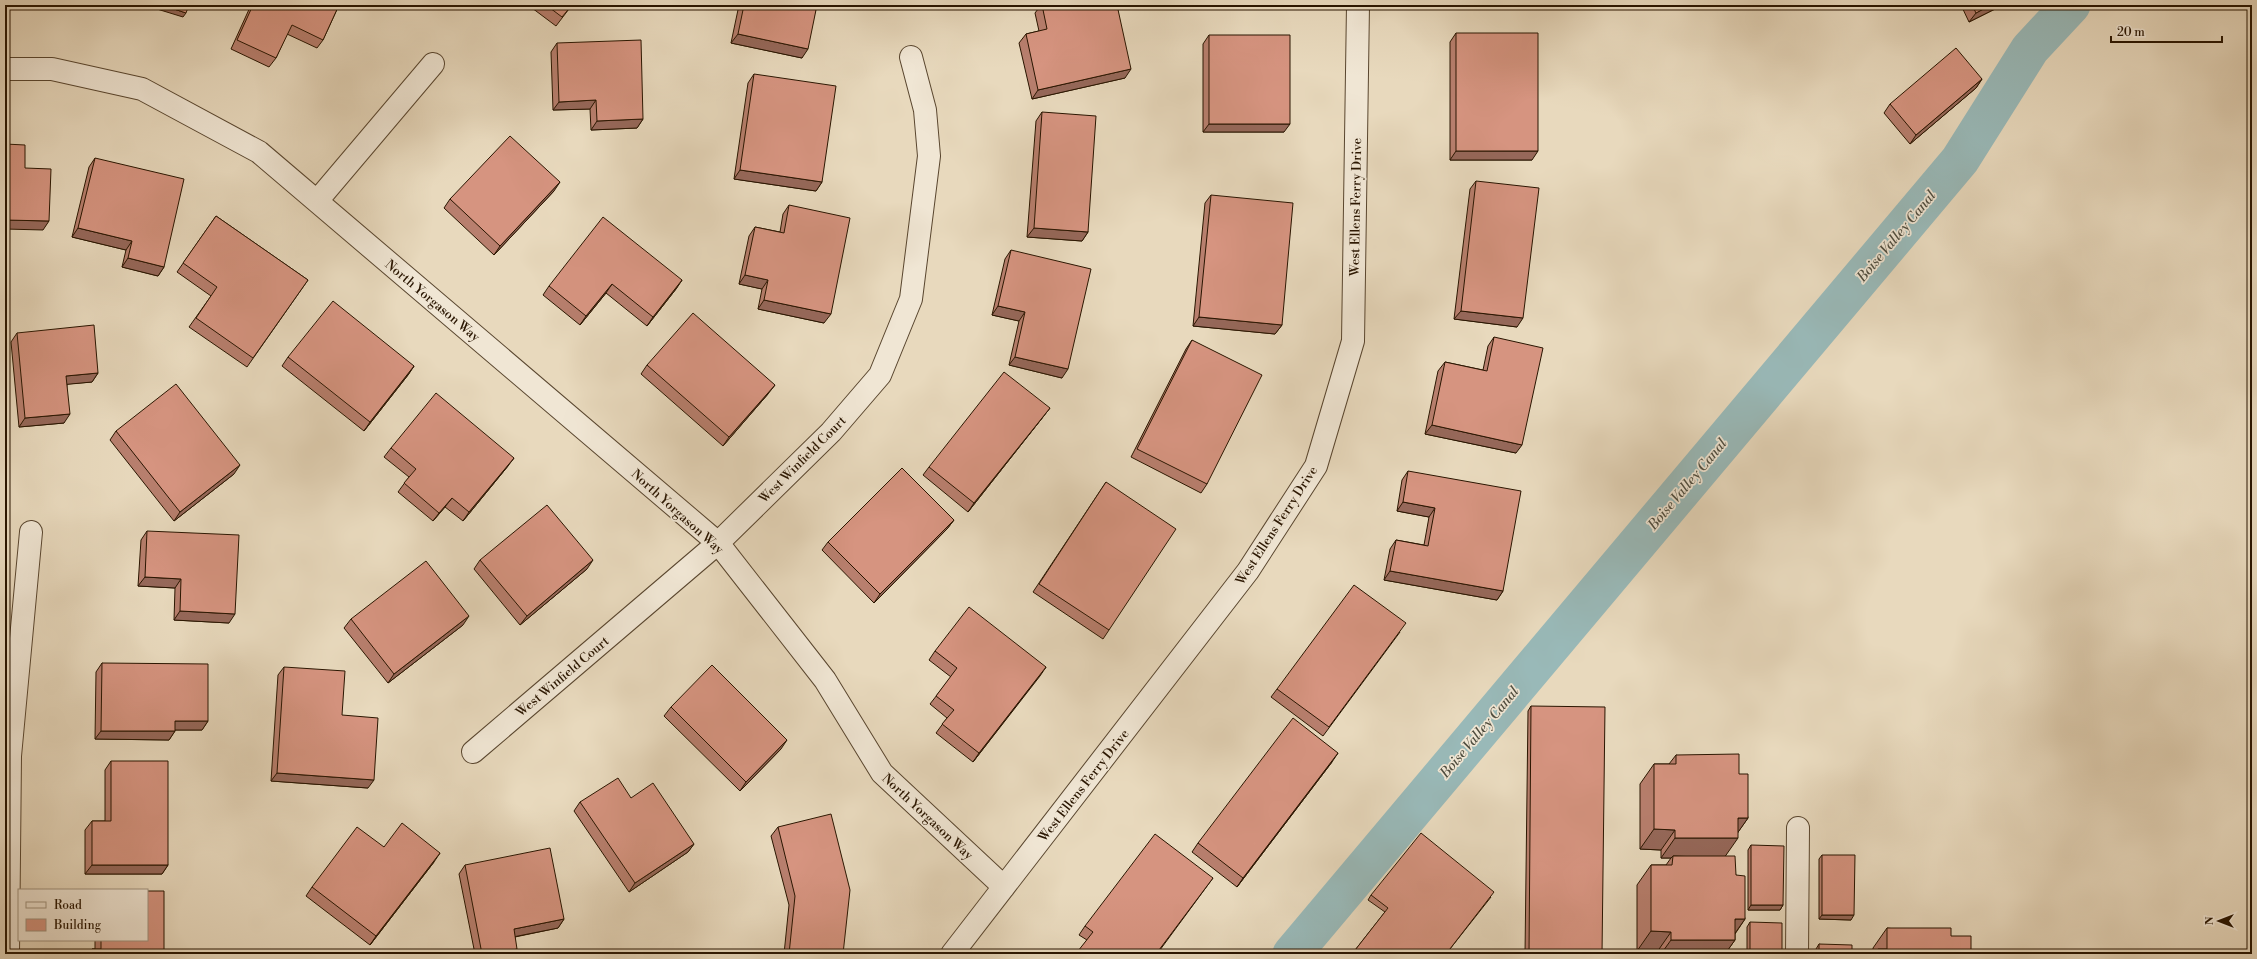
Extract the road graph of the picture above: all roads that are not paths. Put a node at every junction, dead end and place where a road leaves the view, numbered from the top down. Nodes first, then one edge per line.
1 (1358, 5) edge
2 (910, 57) dead end
3 (433, 64) dead end
4 (5, 69) edge
5 (317, 201) junction
6 (31, 532) dead end
7 (718, 543) junction
8 (473, 752) dead end
9 (1798, 828) dead end
10 (1004, 887) junction
11 (8, 954) edge
12 (952, 954) edge
13 (1797, 954) edge

1 - 10 street, West Ellens Ferry Drive
2 - 7 street, West Winfield Court
3 - 5 street
4 - 5 street, North Yorgason Way
5 - 7 street, North Yorgason Way
6 - 11 street
7 - 8 street, West Winfield Court
7 - 10 street, North Yorgason Way
9 - 13 street
10 - 12 street, West Ellens Ferry Drive

